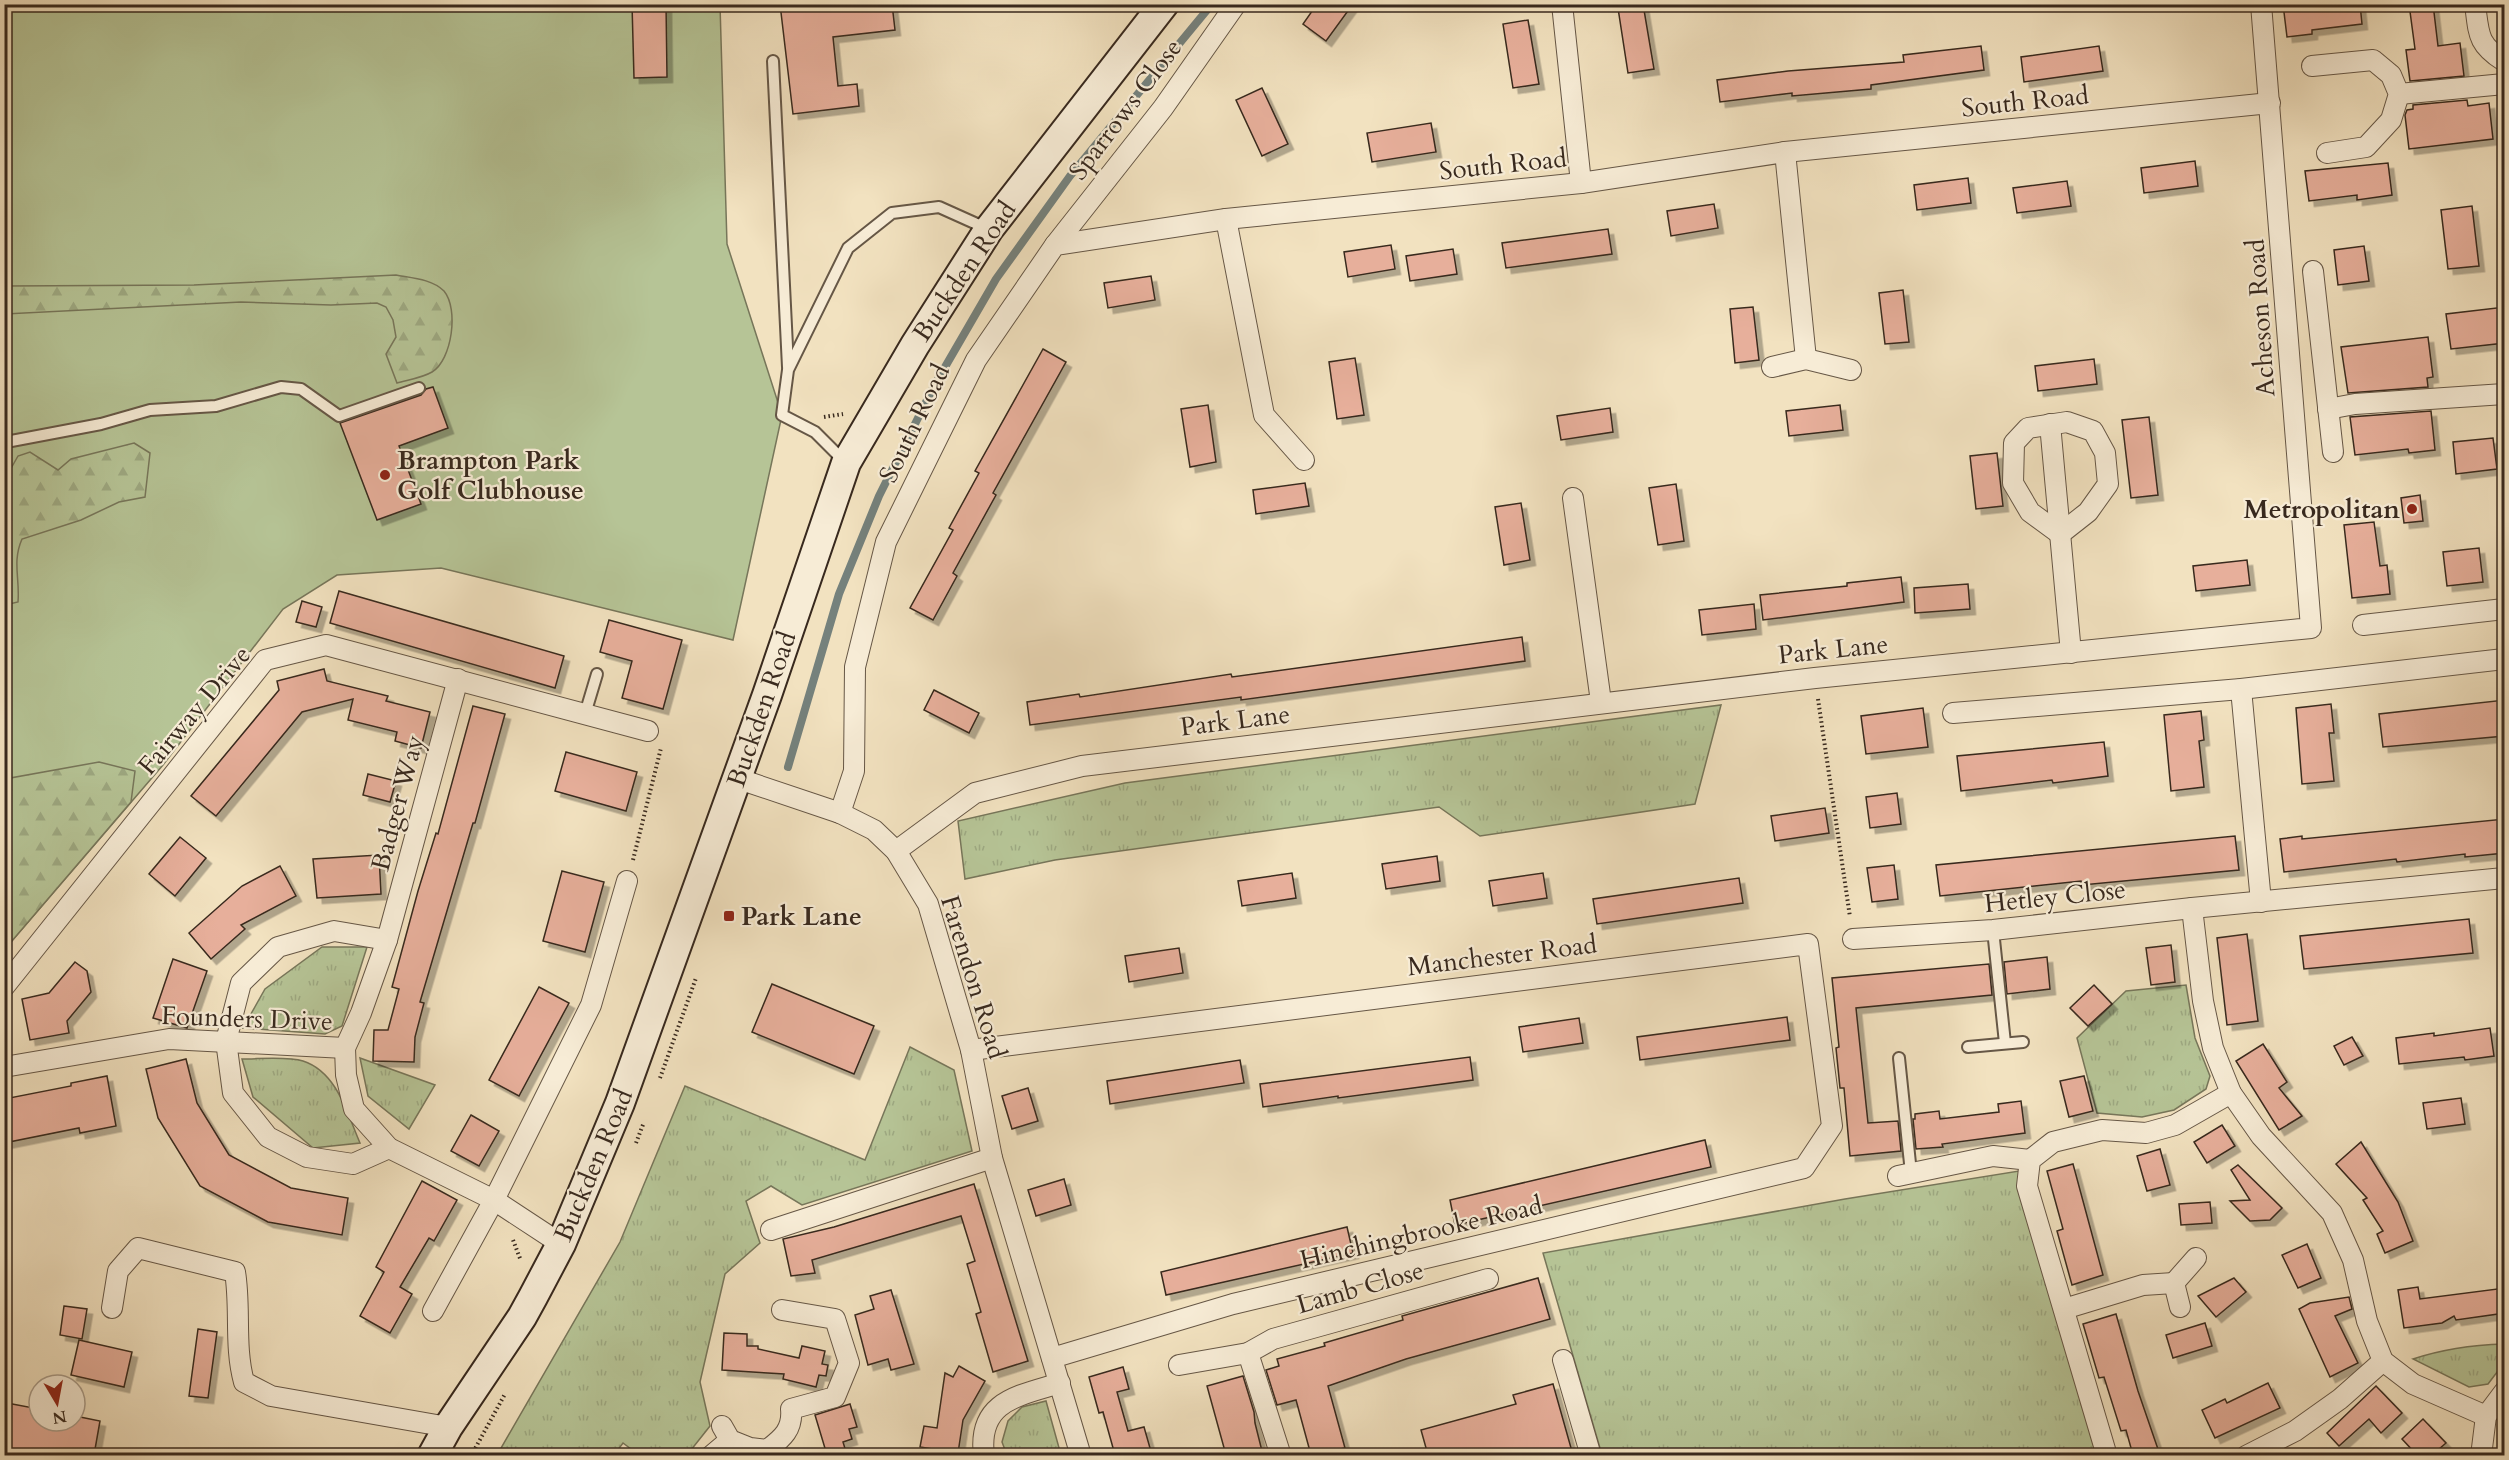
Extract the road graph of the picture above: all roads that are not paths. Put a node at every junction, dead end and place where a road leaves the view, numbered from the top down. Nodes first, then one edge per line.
1 (1164, 4) edge
2 (1236, 4) edge
3 (1562, 4) edge
4 (2261, 4) edge
5 (2475, 4) edge
6 (773, 61) dead end
7 (2505, 61) edge
8 (2312, 66) dead end
9 (2505, 84) edge
10 (2399, 94) junction
11 (2270, 103) junction
12 (1785, 152) junction
13 (2327, 153) dead end
14 (1581, 183) junction
15 (1226, 219) junction
16 (989, 229) junction
17 (1055, 245) junction
18 (2313, 271) dead end
19 (1806, 359) junction
20 (1772, 367) dead end
21 (788, 370) junction
22 (1851, 370) dead end
23 (419, 388) dead end
24 (2505, 394) edge
25 (2328, 409) junction
26 (2050, 424) junction
27 (6, 442) dead end
28 (2333, 452) dead end
29 (1304, 460) dead end
30 (846, 463) junction
31 (1573, 498) dead end
32 (2060, 534) junction
33 (2505, 609) edge
34 (2362, 625) dead end
35 (2311, 628) joint
36 (2071, 653) junction
37 (2505, 659) edge
38 (597, 674) dead end
39 (458, 680) junction
40 (2241, 689) junction
41 (1601, 702) junction
42 (1953, 713) dead end
43 (585, 714) junction
44 (648, 731) road end
45 (736, 778) junction
46 (840, 813) junction
47 (896, 851) junction
48 (2505, 879) edge
49 (627, 881) road end
50 (2261, 902) junction
51 (2192, 908) junction
52 (1993, 930) junction
53 (1854, 939) road end
54 (387, 940) junction
55 (4, 987) edge
56 (226, 1041) junction
57 (2023, 1042) dead end
58 (2005, 1043) junction
59 (1968, 1047) dead end
60 (345, 1048) junction
61 (971, 1050) junction
62 (1899, 1058) dead end
63 (4, 1067) edge
64 (2230, 1093) junction
65 (389, 1148) junction
66 (992, 1158) junction
67 (2030, 1160) junction
68 (1804, 1168) joint
69 (1904, 1174) joint
70 (494, 1200) junction
71 (771, 1230) dead end
72 (561, 1244) junction
73 (2196, 1258) dead end
74 (1488, 1279) dead end
75 (2174, 1283) junction
76 (2181, 1307) dead end
77 (112, 1308) dead end
78 (2064, 1309) junction
79 (782, 1310) dead end
80 (433, 1311) dead end
81 (1248, 1353) junction
82 (1052, 1358) junction
83 (1563, 1359) dead end
84 (2383, 1361) junction
85 (1179, 1365) dead end
86 (1060, 1383) junction
87 (2505, 1392) edge
88 (2486, 1416) junction
89 (448, 1427) junction
90 (768, 1453) edge
91 (432, 1455) edge
92 (711, 1455) edge
93 (984, 1455) edge
94 (1081, 1455) edge
95 (1281, 1455) edge
96 (1592, 1455) edge
97 (2107, 1455) edge
98 (2246, 1455) edge
99 (2481, 1455) edge

1 - 16 main road, Buckden Road
2 - 17 street, Sparrows Close
3 - 14 street
4 - 11 street, Acheson Road
5 - 7 street
6 - 21 lane
8 - 10 street
9 - 10 street
10 - 13 street
11 - 12 street, South Road
11 - 35 street, Acheson Road
12 - 14 street, South Road
12 - 19 street
14 - 15 street, South Road
15 - 17 street, South Road
15 - 29 street
16 - 21 lane
16 - 30 main road, Buckden Road
17 - 46 street, South Road
18 - 25 street
19 - 20 street
19 - 22 street
21 - 30 lane
23 - 27 lane
24 - 25 street
25 - 28 street
26 - 32 street
26 - 32 street
26 - 32 street
30 - 45 main road, Buckden Road
31 - 41 street
32 - 36 street
33 - 34 street
35 - 36 street, Park Lane
36 - 41 street, Park Lane
37 - 40 street
38 - 43 lane
39 - 43 street, Fairway Drive
39 - 54 street, Badger Way
39 - 55 street, Fairway Drive
40 - 42 street
40 - 50 street
41 - 47 street, Park Lane
43 - 44 street, Fairway Drive
45 - 46 street, Farendon Road
45 - 72 main road, Buckden Road
46 - 47 street, Farendon Road
47 - 61 street, Farendon Road
48 - 50 street, Hetley Close
49 - 70 street
50 - 51 street, Hetley Close
51 - 52 street, Hetley Close
51 - 64 street
52 - 53 street, Hetley Close
52 - 58 lane
54 - 56 street
54 - 60 street, Badger Way
56 - 60 street, Founders Drive
56 - 63 street, Founders Drive
56 - 65 street
57 - 58 lane
58 - 59 lane
60 - 65 street, Badger Way
61 - 66 street, Farendon Road
61 - 68 street, Manchester Road
62 - 69 lane
64 - 67 street
64 - 84 street
65 - 70 street, Badger Way
66 - 71 street
66 - 82 street, Farendon Road
67 - 69 street
67 - 78 street
68 - 82 street, Hinchingbrooke Road
70 - 72 street, Badger Way
70 - 80 street
72 - 89 main road, Buckden Road
73 - 75 street
74 - 81 street, Lamb Close
75 - 76 street
75 - 78 street
77 - 89 street
78 - 97 street
79 - 90 street
81 - 85 street, Lamb Close
81 - 95 street
82 - 86 street, Farendon Road
83 - 96 street
84 - 88 street
84 - 98 street
86 - 93 street
86 - 94 street, Farendon Road
87 - 88 street
88 - 99 street
89 - 91 main road, Buckden Road
90 - 92 street

